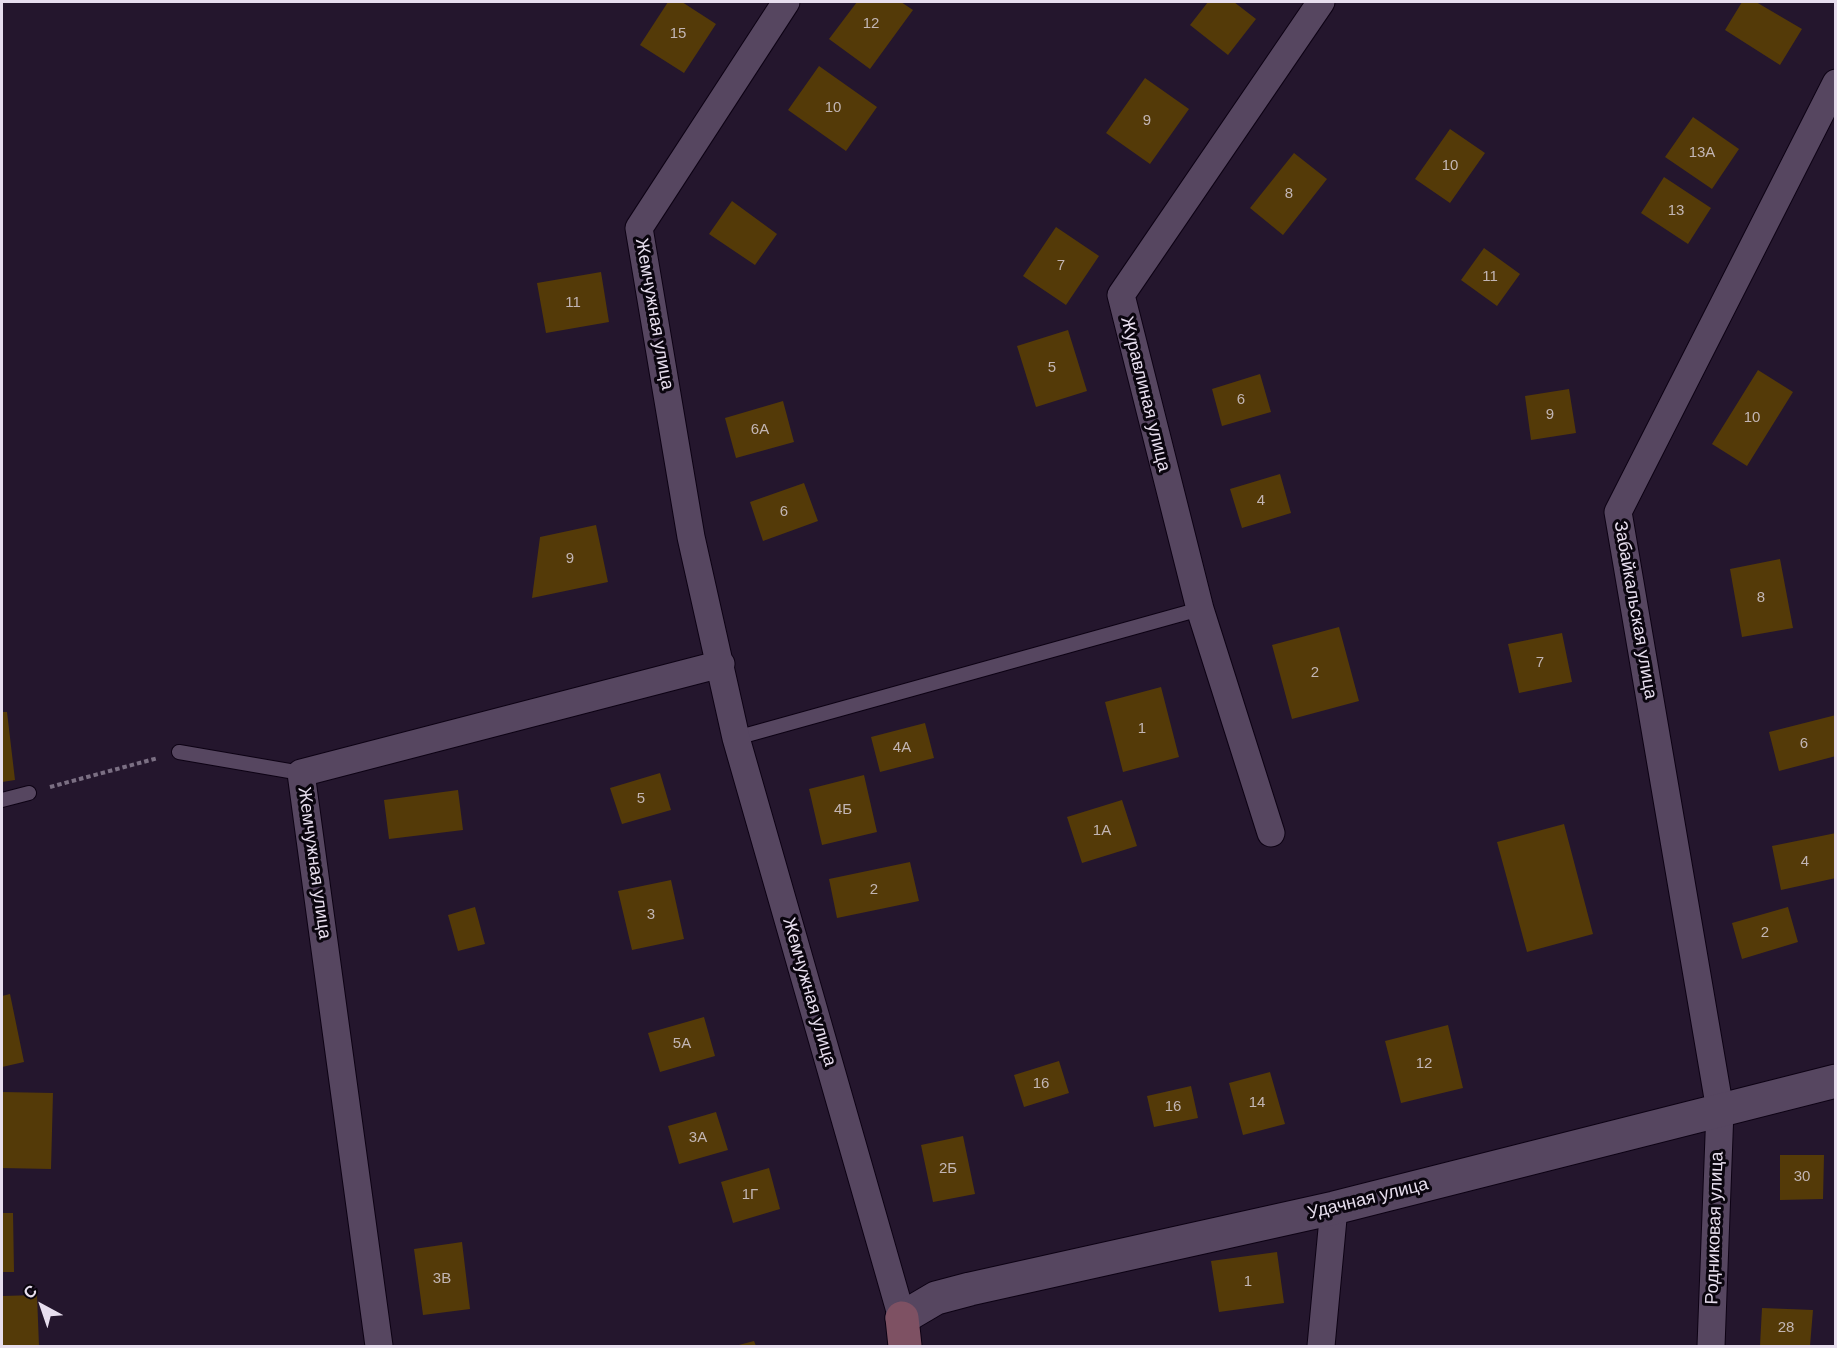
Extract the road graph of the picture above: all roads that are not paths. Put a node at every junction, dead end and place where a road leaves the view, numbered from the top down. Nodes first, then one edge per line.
1 (786, 2) edge
2 (1321, 2) edge
3 (1836, 83) edge
4 (1200, 609) junction
5 (721, 664) junction
6 (736, 738) junction
7 (179, 752) road end
8 (302, 773) junction
9 (29, 793) road end
10 (2, 800) edge
11 (1271, 833) dead end
12 (1836, 1081) edge
13 (1720, 1110) junction
14 (1334, 1208) junction
15 (904, 1332) edge
16 (379, 1347) edge
17 (1321, 1347) edge
18 (1711, 1347) edge

1 - 5 street, Жемчужная улица
2 - 4 street, Журавлиная улица
3 - 13 street, Забайкальская улица
4 - 6 lane
4 - 11 street, Журавлиная улица
5 - 6 street, Жемчужная улица
5 - 8 street, Жемчужная улица
6 - 15 street, Жемчужная улица
7 - 8 lane
8 - 16 street, Жемчужная улица
9 - 10 lane
12 - 13 street, Удачная улица
13 - 14 street, Удачная улица
13 - 18 street, Родниковая улица
14 - 15 street, Удачная улица
14 - 17 street

